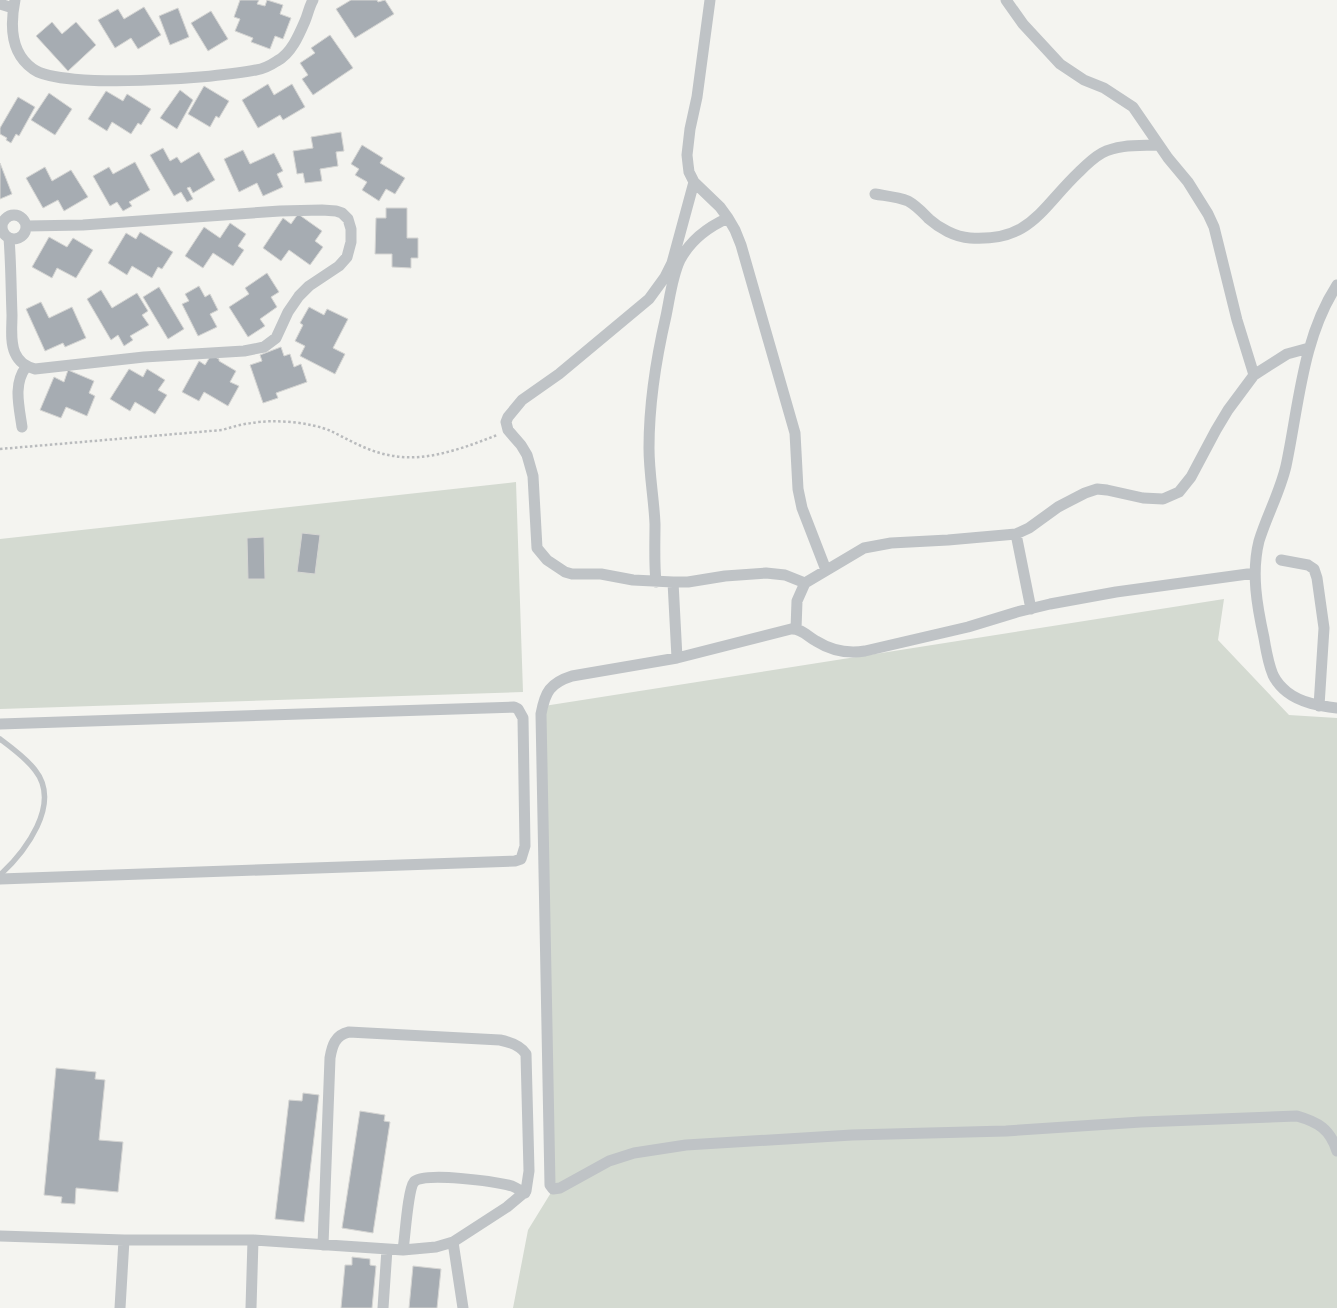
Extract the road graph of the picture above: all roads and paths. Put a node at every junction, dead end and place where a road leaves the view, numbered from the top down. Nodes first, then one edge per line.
1 (313, 0) edge
2 (710, 0) edge
3 (1006, 0) edge
4 (0, 4) edge
5 (14, 4) edge
6 (1159, 146) junction
7 (694, 182) junction
8 (875, 194) dead end
9 (728, 218) junction
10 (27, 226) junction
11 (9, 238) junction
12 (5, 281) edge
13 (1337, 285) edge
14 (6, 299) edge
15 (1310, 348) junction
16 (26, 366) junction
17 (1254, 376) junction
18 (22, 427) dead end
19 (508, 430) junction
20 (0, 449) edge
21 (1016, 534) junction
22 (1281, 560) dead end
23 (826, 570) junction
24 (1255, 573) junction
25 (656, 582) junction
26 (673, 582) junction
27 (805, 583) junction
28 (1031, 608) junction
29 (796, 629) junction
30 (678, 658) junction
31 (1319, 706) junction
32 (1337, 708) edge
33 (0, 724) edge
34 (0, 739) edge
35 (0, 875) edge
36 (0, 879) edge
37 (1337, 1151) edge
38 (526, 1193) junction
39 (0, 1236) edge
40 (124, 1240) junction
41 (253, 1240) junction
42 (452, 1242) junction
43 (323, 1245) junction
44 (387, 1249) junction
45 (403, 1250) junction
46 (120, 1308) edge
47 (251, 1308) edge
48 (383, 1308) edge
49 (463, 1308) edge

1 - 5 street
2 - 7 street
3 - 6 street
4 - 5 street
6 - 8 street
6 - 17 street
7 - 9 street
7 - 19 street
9 - 23 street
9 - 25 street
10 - 11 street
10 - 11 street
10 - 16 street
11 - 12 street
12 - 14 street
13 - 15 street
14 - 16 street
15 - 17 street
15 - 24 street
16 - 18 street
17 - 21 street
19 - 20 path
19 - 25 street
21 - 23 street
21 - 28 street
22 - 31 street
23 - 27 street
24 - 28 street
24 - 31 street
25 - 26 street
26 - 27 street
26 - 30 street
27 - 29 street
28 - 29 street
29 - 30 street
30 - 37 street
31 - 32 street
33 - 36 street
34 - 35 lane
38 - 42 street
38 - 43 street
38 - 45 street
39 - 40 street
40 - 41 street
40 - 46 street
41 - 43 street
41 - 47 street
42 - 45 street
42 - 49 street
43 - 44 street
44 - 45 street
44 - 48 street

